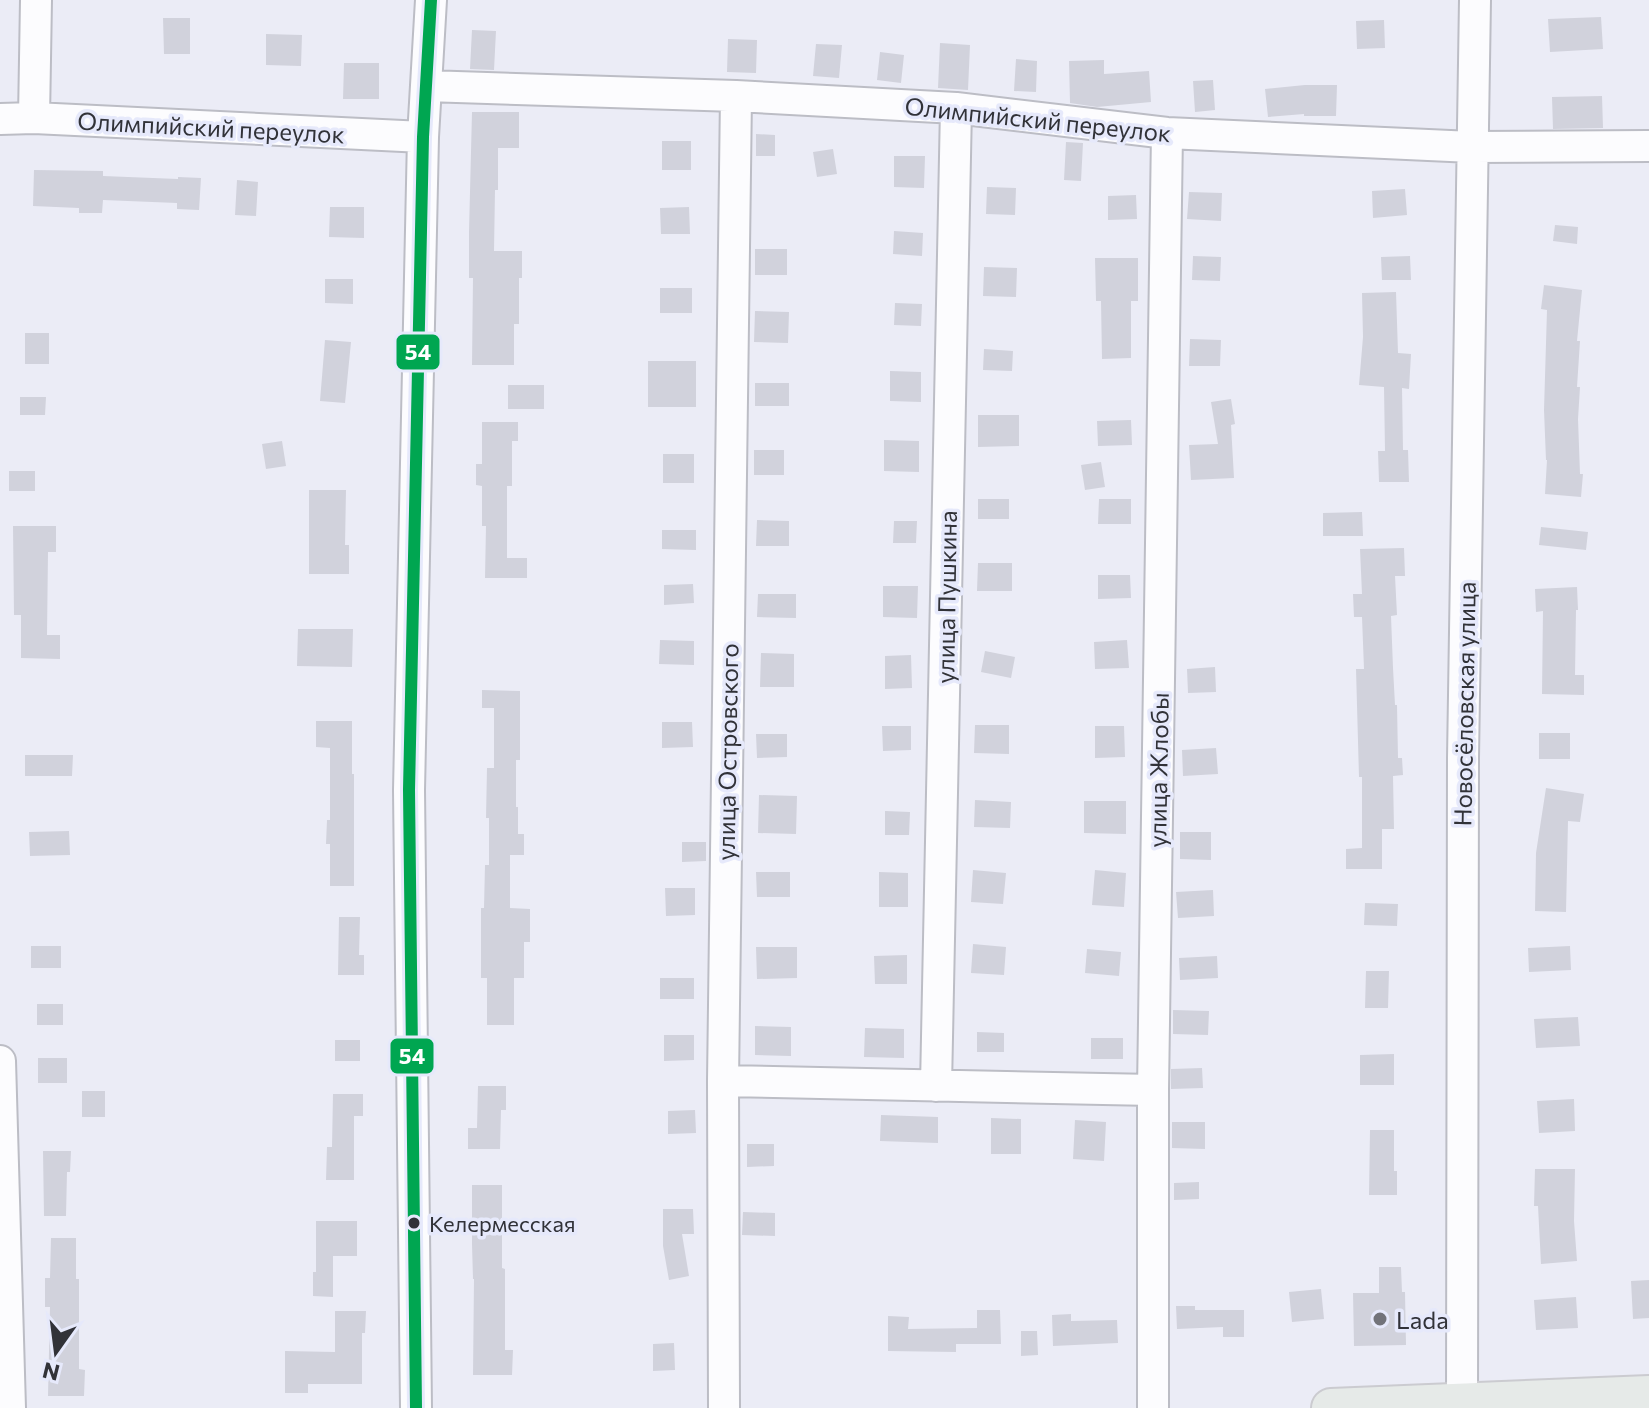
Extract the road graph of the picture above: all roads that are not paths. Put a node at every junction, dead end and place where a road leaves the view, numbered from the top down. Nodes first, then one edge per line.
1 (36, 0) edge
2 (431, 0) edge
3 (1475, 0) edge
4 (426, 86) junction
5 (736, 96) junction
6 (956, 108) junction
7 (34, 118) junction
8 (0, 119) edge
9 (1167, 133) junction
10 (423, 137) junction
11 (1649, 146) edge
12 (1472, 147) junction
13 (0, 1061) edge
14 (723, 1081) junction
15 (936, 1086) junction
16 (1153, 1090) junction
17 (1649, 1395) edge
18 (1462, 1406) edge
19 (10, 1408) edge
20 (416, 1408) edge
21 (724, 1408) edge
22 (1153, 1408) edge
23 (1331, 1408) edge

1 - 7 street
2 - 4 street
3 - 12 street, Новосёловская улица
4 - 5 street, Олимпийский переулок
4 - 10 street
5 - 6 street, Олимпийский переулок
5 - 14 street, улица Островского
6 - 9 street, Олимпийский переулок
6 - 15 street, улица Пушкина
7 - 8 street, Олимпийский переулок
7 - 10 street, Олимпийский переулок
9 - 12 street, Олимпийский переулок
9 - 16 street, улица Жлобы
10 - 20 street
11 - 12 street, Олимпийский переулок
12 - 18 street, Новосёловская улица
13 - 19 street
14 - 15 street
14 - 21 street, улица Островского
15 - 16 street
16 - 22 street, улица Жлобы
17 - 18 main road
18 - 23 main road

